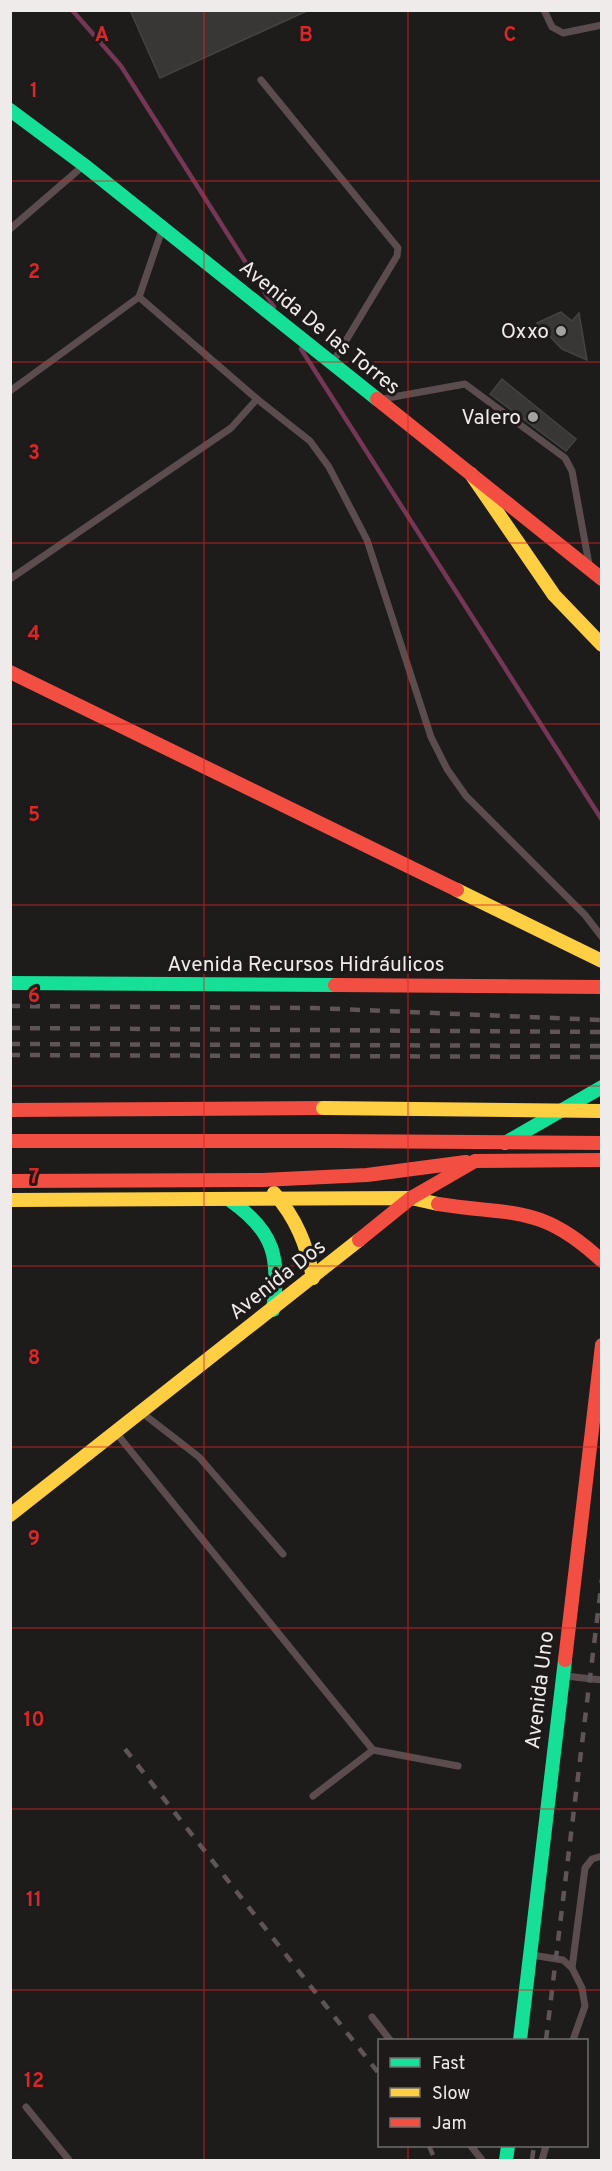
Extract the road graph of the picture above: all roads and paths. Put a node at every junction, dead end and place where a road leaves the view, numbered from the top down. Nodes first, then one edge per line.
1 (544, 10) edge
2 (602, 26) edge
3 (261, 80) dead end
4 (10, 110) edge
5 (84, 165) junction
6 (162, 227) junction
7 (10, 229) edge
8 (139, 297) junction
9 (329, 362) junction
10 (10, 391) edge
11 (257, 399) junction
12 (377, 400) junction
13 (471, 474) junction
14 (590, 569) junction
15 (10, 579) edge
16 (602, 579) edge
17 (602, 645) edge
18 (10, 672) edge
19 (602, 937) edge
20 (602, 961) edge
21 (10, 983) edge
22 (602, 987) edge
23 (602, 1087) edge
24 (10, 1110) edge
25 (602, 1111) edge
26 (10, 1141) edge
27 (602, 1143) edge
28 (602, 1160) edge
29 (475, 1161) junction
30 (262, 1180) junction
31 (10, 1181) edge
32 (279, 1198) junction
33 (411, 1198) junction
34 (10, 1200) edge
35 (231, 1201) junction
36 (602, 1261) edge
37 (313, 1278) junction
38 (273, 1311) junction
39 (602, 1345) edge
40 (140, 1412) junction
41 (115, 1431) junction
42 (10, 1515) edge
43 (283, 1554) dead end
44 (562, 1676) junction
45 (602, 1680) edge
46 (373, 1750) junction
47 (458, 1766) dead end
48 (313, 1796) dead end
49 (602, 1856) edge
50 (530, 1955) junction
51 (572, 1968) junction
52 (372, 2017) dead end
53 (389, 2039) edge
54 (520, 2039) edge
55 (573, 2039) edge
56 (26, 2107) dead end
57 (472, 2147) edge
58 (69, 2160) edge
59 (482, 2160) edge

1 - 2 lane
3 - 9 lane
4 - 5 main road, Avenida De las Torres
5 - 6 main road, Avenida De las Torres
5 - 7 lane
6 - 8 lane
6 - 9 main road, Avenida De las Torres
8 - 10 lane
8 - 11 lane
9 - 12 main road, Avenida De las Torres
11 - 15 lane
11 - 19 lane
12 - 13 main road, Avenida De las Torres
12 - 14 lane
13 - 14 main road, Avenida De las Torres
13 - 17 main road
14 - 16 main road, Avenida De las Torres
18 - 20 main road
21 - 22 main road, Avenida Recursos Hidráulicos
23 - 29 main road
24 - 25 main road, bridge
26 - 27 main road, bridge
28 - 29 main road, Avenida Dos
29 - 30 main road
29 - 33 main road, Avenida Dos
30 - 31 main road
30 - 32 main road
32 - 33 main road
32 - 35 main road
32 - 37 main road
33 - 36 main road
33 - 37 main road, Avenida Dos
34 - 35 main road
35 - 38 main road
37 - 38 main road, Avenida Dos
38 - 40 main road, Avenida Dos
39 - 44 main road, Avenida Uno
40 - 41 main road, Avenida Dos
40 - 43 lane
41 - 42 main road, Avenida Dos
41 - 46 lane
44 - 45 lane
44 - 50 main road, Avenida Uno
46 - 47 lane
46 - 48 lane
49 - 51 lane
50 - 51 lane
50 - 54 main road, Avenida Uno
51 - 55 lane
52 - 53 lane
56 - 58 lane
57 - 59 lane

